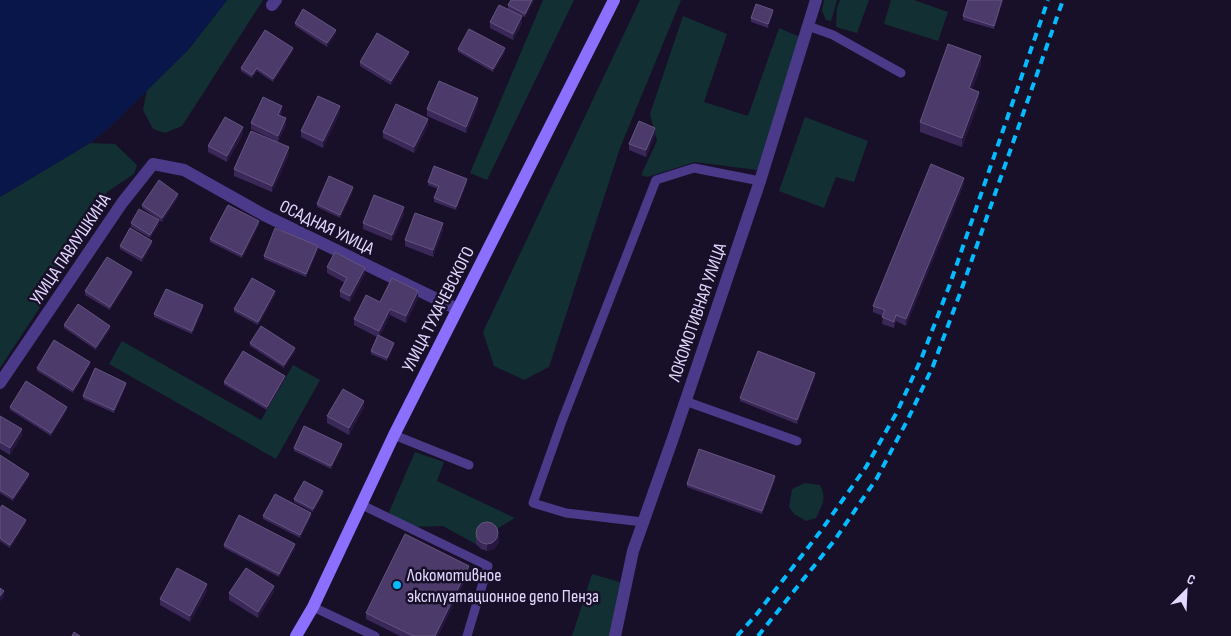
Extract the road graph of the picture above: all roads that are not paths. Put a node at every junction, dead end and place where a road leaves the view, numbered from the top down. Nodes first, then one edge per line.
1 (614, 0) edge
2 (816, 0) edge
3 (808, 26) junction
4 (901, 73) dead end
5 (184, 170) joint
6 (760, 180) junction
7 (457, 309) junction
8 (0, 383) edge
9 (685, 401) junction
10 (394, 435) junction
11 (797, 441) dead end
12 (469, 465) dead end
13 (362, 505) junction
14 (643, 522) junction
15 (313, 607) junction
16 (296, 636) edge
17 (375, 636) edge
18 (467, 636) edge
19 (615, 636) edge

1 - 7 main road, УЛИЦА ТУХАЧЕВСКОГО
2 - 3 street, ЛОКОМОТИВНАЯ УЛИЦА
3 - 4 lane
3 - 6 street, ЛОКОМОТИВНАЯ УЛИЦА
5 - 7 street, ОСАДНАЯ УЛИЦА
5 - 8 street, УЛИЦА ПАВЛУШКИНА
6 - 9 street, ЛОКОМОТИВНАЯ УЛИЦА
6 - 14 lane
7 - 10 main road, УЛИЦА ТУХАЧЕВСКОГО
9 - 11 lane
9 - 14 street, ЛОКОМОТИВНАЯ УЛИЦА
10 - 12 lane
10 - 13 main road, УЛИЦА ТУХАЧЕВСКОГО
13 - 15 main road, УЛИЦА ТУХАЧЕВСКОГО
13 - 18 lane
14 - 19 street, ЛОКОМОТИВНАЯ УЛИЦА
15 - 16 main road, УЛИЦА ТУХАЧЕВСКОГО
15 - 17 lane

